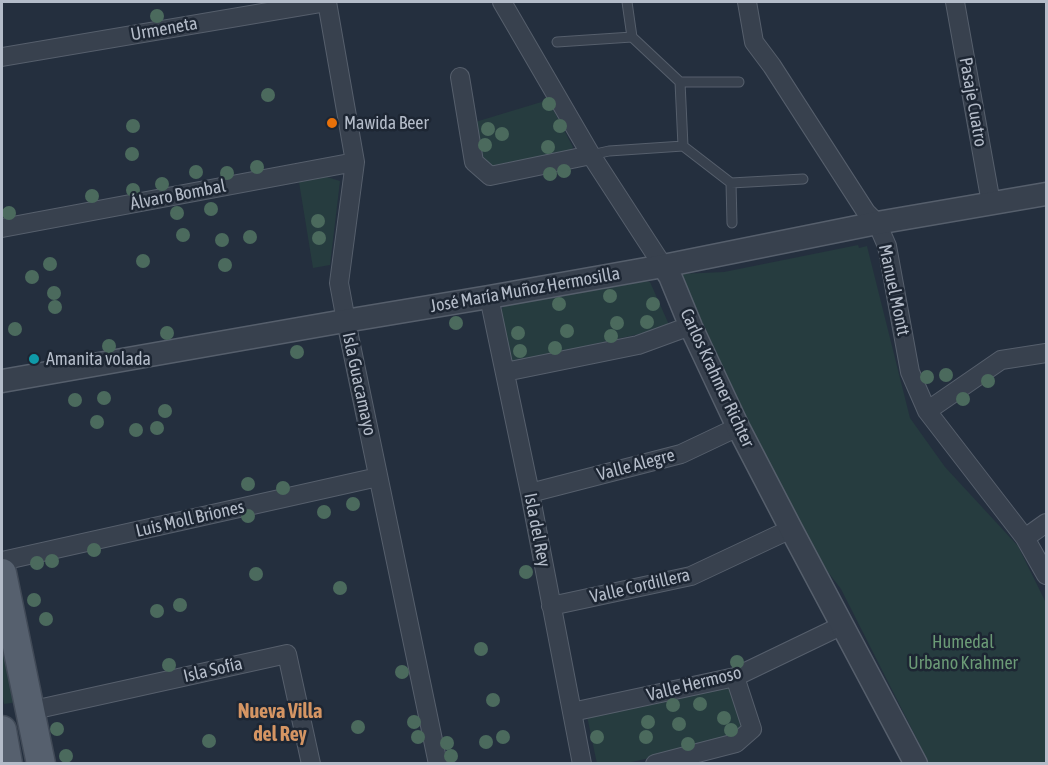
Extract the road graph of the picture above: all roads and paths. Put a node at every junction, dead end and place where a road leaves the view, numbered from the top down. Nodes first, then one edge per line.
1 (327, 2) edge
2 (502, 2) edge
3 (627, 2) edge
4 (747, 2) edge
5 (955, 2) edge
6 (632, 37) junction
7 (557, 42) dead end
8 (2, 57) edge
9 (460, 77) dead end
10 (740, 81) dead end
11 (680, 82) junction
12 (683, 146) junction
13 (591, 155) junction
14 (355, 162) junction
15 (803, 179) dead end
16 (731, 183) junction
17 (1047, 194) edge
18 (991, 203) junction
19 (732, 223) dead end
20 (877, 223) junction
21 (2, 228) edge
22 (663, 266) junction
23 (489, 297) junction
24 (346, 321) junction
25 (691, 327) junction
26 (1047, 353) edge
27 (505, 372) junction
28 (2, 381) edge
29 (927, 411) junction
30 (738, 427) junction
31 (378, 477) junction
32 (530, 493) junction
33 (1047, 524) edge
34 (791, 529) junction
35 (1025, 538) junction
36 (2, 561) edge
37 (2, 573) edge
38 (1047, 575) edge
39 (551, 606) junction
40 (843, 625) junction
41 (735, 677) junction
42 (29, 711) junction
43 (572, 712) junction
44 (40, 764) edge
45 (311, 764) edge
46 (438, 764) edge
47 (582, 764) edge
48 (655, 764) edge
49 (916, 764) edge

1 - 8 street, Urmeneta
1 - 14 street, Isla Guacamayo
2 - 13 street, Carlos Krahmer Richter
3 - 6 lane
4 - 20 street, Manuel Montt
5 - 18 street, Pasaje Cuatro
6 - 7 lane
6 - 11 lane
9 - 13 street
10 - 11 lane
11 - 12 lane
12 - 13 lane
12 - 16 lane
13 - 22 street, Carlos Krahmer Richter
14 - 21 street, Álvaro Bombal
14 - 24 street, Isla Guacamayo
15 - 16 lane
16 - 19 lane
17 - 18 street, José María Muñoz Hermosilla
18 - 20 street, José María Muñoz Hermosilla
20 - 22 street, José María Muñoz Hermosilla
20 - 29 street, Manuel Montt
22 - 23 street, José María Muñoz Hermosilla
22 - 25 street, Carlos Krahmer Richter
23 - 24 street, José María Muñoz Hermosilla
23 - 27 street, Isla del Rey
24 - 28 street, José María Muñoz Hermosilla
24 - 31 street, Isla Guacamayo
25 - 27 street
25 - 30 street, Carlos Krahmer Richter
26 - 29 street
27 - 32 street, Isla del Rey
29 - 35 street, Manuel Montt
30 - 32 street, Valle Alegre
30 - 34 street, Carlos Krahmer Richter
31 - 36 street, Luis Moll Briones
31 - 46 street, Isla Guacamayo
32 - 39 street, Isla del Rey
33 - 35 street
34 - 39 street, Valle Cordillera
34 - 40 street, Carlos Krahmer Richter
35 - 38 street, Manuel Montt
37 - 42 main road
39 - 43 street, Isla del Rey
40 - 41 street, Valle Hermoso
40 - 49 street, Carlos Krahmer Richter
41 - 43 street, Valle Hermoso
41 - 48 street
42 - 44 main road
42 - 45 street, Isla Sofía
43 - 47 street, Isla del Rey

